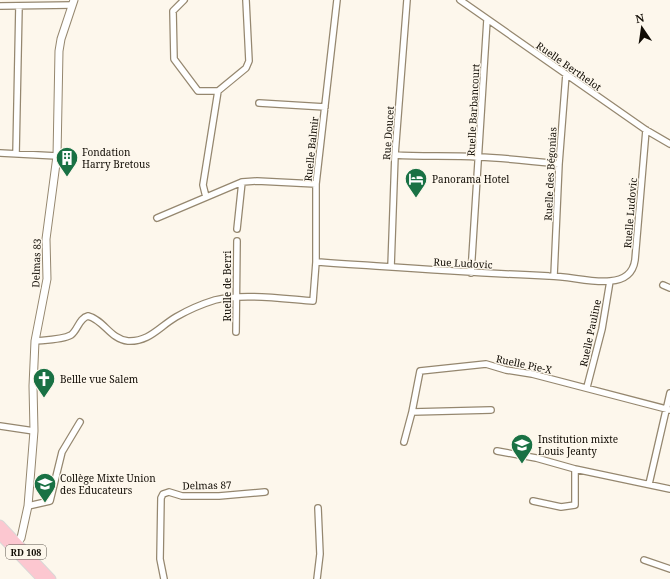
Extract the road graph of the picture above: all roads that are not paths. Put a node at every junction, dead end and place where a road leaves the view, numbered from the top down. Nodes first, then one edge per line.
1 (184, 0) edge
2 (246, 0) edge
3 (337, 0) edge
4 (407, 0) edge
5 (460, 0) edge
6 (73, 2) edge
7 (0, 6) edge
8 (19, 6) junction
9 (487, 20) junction
10 (566, 74) junction
11 (218, 91) junction
12 (259, 103) dead end
13 (325, 107) junction
14 (646, 130) junction
15 (670, 144) edge
16 (2, 153) edge
17 (16, 154) junction
18 (395, 155) junction
19 (58, 156) junction
20 (480, 157) junction
21 (558, 164) junction
22 (242, 182) junction
23 (316, 184) junction
24 (206, 197) junction
25 (157, 218) dead end
26 (237, 229) dead end
27 (237, 241) dead end
28 (316, 262) junction
29 (391, 267) junction
30 (471, 273) junction
31 (554, 276) junction
32 (610, 281) junction
33 (663, 285) dead end
34 (670, 288) edge
35 (237, 298) junction
36 (236, 332) dead end
37 (35, 341) junction
38 (587, 388) junction
39 (670, 393) edge
40 (668, 409) edge
41 (491, 410) dead end
42 (412, 412) junction
43 (80, 422) dead end
44 (0, 426) edge
45 (34, 431) junction
46 (404, 442) dead end
47 (497, 452) dead end
48 (575, 470) junction
49 (649, 484) junction
50 (670, 489) edge
51 (265, 492) dead end
52 (533, 501) dead end
53 (28, 506) junction
54 (318, 508) dead end
55 (0, 525) edge
56 (1, 537) edge
57 (15, 546) junction
58 (644, 560) dead end
59 (670, 569) edge
60 (42, 579) edge
61 (51, 579) edge
62 (164, 579) edge
63 (318, 579) edge

1 - 11 street
2 - 11 street
3 - 13 street, Ruelle Balmir
4 - 18 street, Rue Doucet
5 - 9 street, Ruelle Berthelot
6 - 8 street
6 - 19 street, Delmas 83
7 - 8 street
8 - 17 street
9 - 10 street, Ruelle Berthelot
9 - 20 street, Ruelle Barbancourt
10 - 14 street, Ruelle Berthelot
10 - 21 street, Ruelle des Bégonias
11 - 24 street
12 - 13 street
13 - 23 street, Ruelle Balmir
14 - 15 street, Ruelle Berthelot
14 - 32 street, Ruelle Ludovic
16 - 17 street
17 - 19 street
18 - 20 street
18 - 29 street, Rue Doucet
19 - 37 street, Delmas 83
20 - 21 street
20 - 30 street, Ruelle Barbancourt
21 - 31 street, Ruelle des Bégonias
22 - 23 street
22 - 24 street
22 - 26 street
23 - 28 street, Ruelle Balmir
24 - 25 street
27 - 35 street, Ruelle de Berri
28 - 29 street, Rue Ludovic
28 - 35 street, Ruelle Balmir
29 - 30 street, Rue Ludovic
30 - 31 street, Rue Ludovic
31 - 32 street, Rue Ludovic
32 - 38 street, Ruelle Pauline
33 - 34 street
35 - 36 street, Ruelle de Berri
35 - 37 street
37 - 45 street, Delmas 83
38 - 40 street, Ruelle Pie-X
38 - 42 street, Ruelle Pie-X
39 - 40 street
40 - 49 street
41 - 42 street
42 - 46 street
43 - 53 street
44 - 45 street
45 - 53 street, Delmas 83
47 - 48 street
48 - 49 street
48 - 52 street
49 - 50 street
51 - 62 street, Delmas 87
53 - 57 street, Delmas 83
54 - 63 street
55 - 57 main road, RD 108
56 - 57 main road, RD 108
57 - 60 main road, RD 108
57 - 61 main road, RD 108
58 - 59 street

